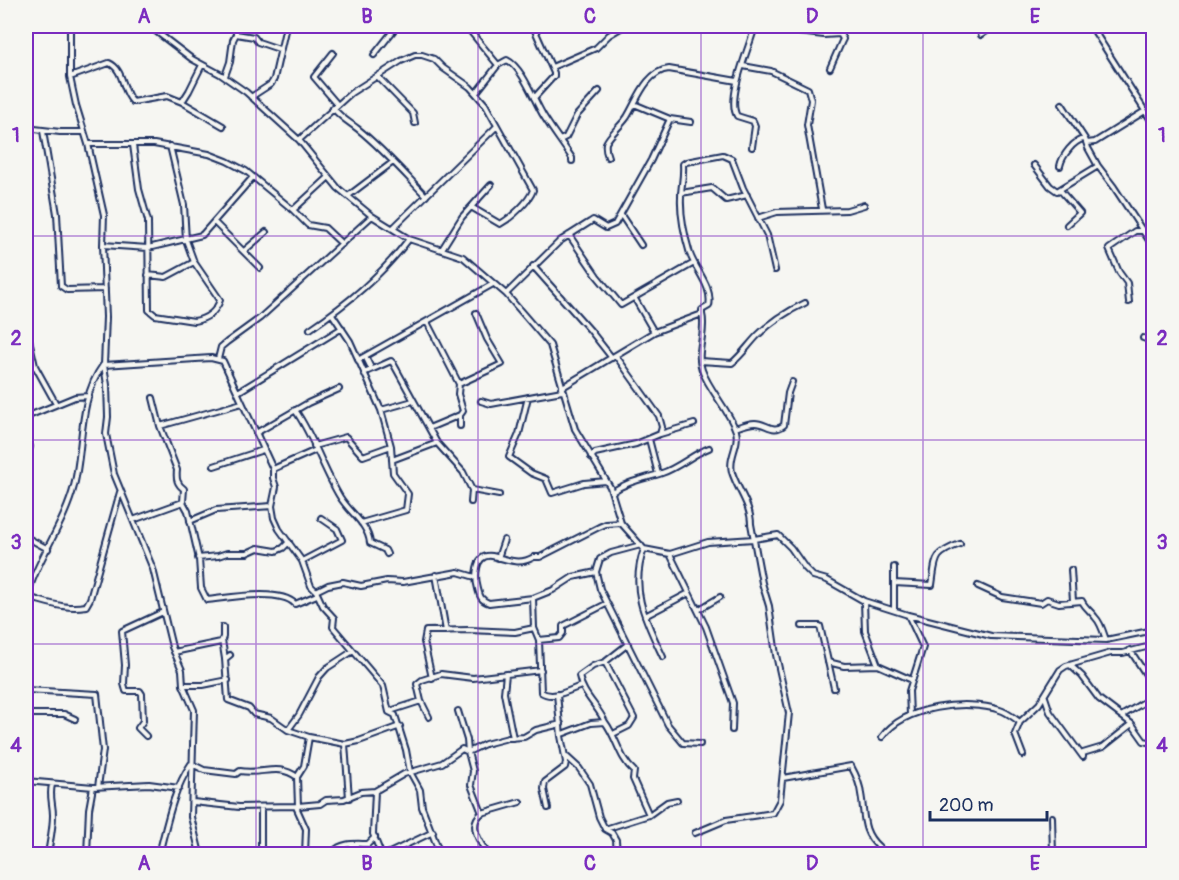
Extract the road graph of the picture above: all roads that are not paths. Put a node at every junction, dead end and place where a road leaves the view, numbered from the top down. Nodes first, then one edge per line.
1 (70, 26) edge
2 (150, 26) edge
3 (236, 26) edge
4 (286, 26) edge
5 (397, 26) edge
6 (466, 26) edge
7 (533, 26) edge
8 (624, 26) edge
9 (755, 26) edge
10 (838, 26) edge
11 (995, 26) edge
12 (1091, 26) edge
13 (236, 34) junction
14 (840, 34) junction
15 (981, 34) dead end
16 (279, 49) junction
17 (333, 53) dead end
18 (374, 55) dead end
19 (202, 65) junction
20 (498, 65) junction
21 (743, 66) junction
22 (552, 67) junction
23 (830, 68) dead end
24 (225, 76) junction
25 (70, 77) junction
26 (378, 77) junction
27 (736, 81) junction
28 (599, 91) dead end
29 (476, 93) junction
30 (251, 97) junction
31 (534, 99) junction
32 (182, 102) junction
33 (337, 104) junction
34 (634, 104) junction
35 (1062, 104) dead end
36 (333, 108) junction
37 (1145, 111) junction
38 (670, 119) junction
39 (691, 122) dead end
40 (415, 123) dead end
41 (1154, 125) edge
42 (224, 126) dead end
43 (496, 127) junction
44 (26, 128) edge
45 (43, 130) junction
46 (83, 132) junction
47 (299, 140) junction
48 (560, 140) junction
49 (1086, 141) junction
50 (1095, 142) junction
51 (88, 144) junction
52 (133, 145) junction
53 (170, 146) junction
54 (752, 147) dead end
55 (1093, 156) junction
56 (608, 157) dead end
57 (572, 160) dead end
58 (393, 162) junction
59 (1034, 165) dead end
60 (1060, 166) dead end
61 (1098, 166) junction
62 (253, 177) junction
63 (329, 177) junction
64 (491, 185) dead end
65 (1060, 190) junction
66 (681, 193) junction
67 (747, 195) junction
68 (348, 196) junction
69 (426, 196) junction
70 (864, 206) dead end
71 (471, 207) junction
72 (822, 209) junction
73 (292, 210) junction
74 (621, 215) junction
75 (372, 216) junction
76 (758, 218) junction
77 (214, 222) junction
78 (1136, 223) junction
79 (1067, 225) dead end
80 (393, 228) junction
81 (1135, 231) junction
82 (1141, 231) junction
83 (266, 232) dead end
84 (569, 235) junction
85 (26, 236) edge
86 (409, 239) junction
87 (186, 240) junction
88 (342, 244) junction
89 (103, 245) junction
90 (641, 245) dead end
91 (1153, 245) edge
92 (148, 248) junction
93 (442, 249) junction
94 (244, 251) junction
95 (194, 262) junction
96 (694, 263) junction
97 (533, 266) junction
98 (260, 268) dead end
99 (775, 270) dead end
100 (148, 275) junction
101 (26, 277) edge
102 (493, 284) junction
103 (105, 289) junction
104 (506, 294) junction
105 (635, 298) junction
106 (1129, 302) dead end
107 (805, 303) dead end
108 (476, 313) dead end
109 (332, 314) junction
110 (702, 314) junction
111 (427, 322) junction
112 (26, 326) edge
113 (310, 328) dead end
114 (342, 328) junction
115 (654, 332) junction
116 (1154, 337) edge
117 (1143, 338) dead end
118 (365, 356) junction
119 (614, 357) junction
120 (218, 359) junction
121 (358, 360) junction
122 (700, 361) junction
123 (104, 365) junction
124 (35, 366) junction
125 (371, 368) junction
126 (26, 369) edge
127 (364, 373) junction
128 (792, 382) dead end
129 (459, 384) junction
130 (339, 389) dead end
131 (562, 390) junction
132 (238, 392) junction
133 (88, 396) junction
134 (528, 397) junction
135 (153, 398) dead end
136 (413, 401) junction
137 (481, 401) dead end
138 (56, 404) junction
139 (242, 404) junction
140 (296, 410) junction
141 (381, 410) junction
142 (460, 415) junction
143 (26, 417) edge
144 (694, 424) dead end
145 (160, 426) junction
146 (460, 426) dead end
147 (429, 428) junction
148 (735, 428) junction
149 (256, 433) junction
150 (660, 434) junction
151 (649, 439) junction
152 (437, 443) junction
153 (26, 446) edge
154 (391, 446) junction
155 (315, 448) junction
156 (709, 448) dead end
157 (263, 450) junction
158 (591, 457) junction
159 (26, 458) edge
160 (392, 460) junction
161 (214, 466) dead end
162 (273, 469) junction
163 (658, 474) junction
164 (606, 481) junction
165 (472, 490) junction
166 (120, 491) junction
167 (612, 492) junction
168 (498, 495) dead end
169 (183, 502) junction
170 (471, 502) dead end
171 (272, 506) junction
172 (321, 518) dead end
173 (133, 520) junction
174 (190, 521) junction
175 (361, 523) junction
176 (621, 523) junction
177 (26, 537) edge
178 (754, 539) junction
179 (504, 540) dead end
180 (289, 542) junction
181 (960, 544) dead end
182 (642, 547) junction
183 (48, 549) junction
184 (387, 554) dead end
185 (670, 554) junction
186 (198, 558) junction
187 (498, 558) junction
188 (302, 561) junction
189 (894, 567) dead end
190 (1071, 570) dead end
191 (596, 572) junction
192 (436, 575) junction
193 (475, 577) junction
194 (894, 584) junction
195 (978, 586) dead end
196 (26, 591) edge
197 (317, 593) junction
198 (689, 593) junction
199 (720, 597) dead end
200 (533, 598) junction
201 (26, 599) edge
202 (864, 601) junction
203 (1073, 601) junction
204 (606, 604) junction
205 (698, 610) junction
206 (894, 610) junction
207 (162, 612) junction
208 (908, 615) junction
209 (645, 616) junction
210 (802, 626) dead end
211 (223, 627) dead end
212 (534, 628) junction
213 (1154, 630) edge
214 (447, 631) junction
215 (222, 640) junction
216 (539, 640) junction
217 (1106, 640) junction
218 (628, 644) junction
219 (1154, 645) edge
220 (1130, 650) junction
221 (353, 651) junction
222 (174, 652) junction
223 (230, 655) dead end
224 (663, 657) dead end
225 (225, 659) junction
226 (605, 662) junction
227 (828, 662) junction
228 (1070, 665) junction
229 (878, 666) junction
230 (541, 670) junction
231 (506, 674) junction
232 (432, 678) junction
233 (228, 680) junction
234 (912, 680) junction
235 (183, 685) junction
236 (581, 686) junction
237 (1154, 687) edge
238 (834, 688) dead end
239 (26, 690) edge
240 (557, 694) junction
241 (1045, 696) junction
242 (1154, 696) edge
243 (421, 700) junction
244 (458, 711) dead end
245 (389, 712) junction
246 (26, 714) edge
247 (910, 715) junction
248 (1123, 716) junction
249 (429, 717) dead end
250 (75, 719) dead end
251 (605, 722) junction
252 (1020, 722) junction
253 (561, 724) junction
254 (1132, 724) junction
255 (400, 726) junction
256 (288, 730) junction
257 (732, 730) dead end
258 (562, 734) junction
259 (613, 734) junction
260 (146, 736) dead end
261 (309, 737) junction
262 (882, 737) dead end
263 (513, 738) junction
264 (1154, 743) edge
265 (345, 744) junction
266 (700, 744) dead end
267 (468, 752) junction
268 (1023, 755) dead end
269 (566, 757) junction
270 (192, 765) junction
271 (410, 772) junction
272 (297, 777) junction
273 (783, 778) junction
274 (26, 781) edge
275 (52, 785) junction
276 (95, 787) junction
277 (179, 788) junction
278 (375, 791) junction
279 (349, 798) junction
280 (677, 800) dead end
281 (193, 802) junction
282 (520, 802) dead end
283 (261, 807) junction
284 (298, 808) junction
285 (548, 808) dead end
286 (482, 813) junction
287 (649, 815) junction
288 (1052, 817) dead end
289 (604, 829) junction
290 (433, 832) junction
291 (695, 833) dead end
292 (375, 837) junction
293 (333, 852) dead end
294 (48, 855) edge
295 (87, 855) edge
296 (159, 855) edge
297 (200, 855) edge
298 (261, 855) edge
299 (305, 855) edge
300 (381, 855) edge
301 (387, 855) edge
302 (441, 855) edge
303 (488, 855) edge
304 (617, 855) edge
305 (879, 855) edge
306 (1053, 855) edge

1 - 25 street
2 - 19 street
3 - 13 street
4 - 16 street
5 - 18 street
6 - 20 street
7 - 22 street
8 - 22 street
9 - 14 street
9 - 21 street
10 - 14 street
11 - 15 street
12 - 37 street
13 - 16 street
13 - 24 street
14 - 23 street
16 - 30 street
17 - 33 street
19 - 24 street
19 - 32 street
20 - 29 street
20 - 31 street
21 - 27 street
21 - 72 street
22 - 31 street
24 - 30 street
25 - 32 street
25 - 46 street
26 - 29 street
26 - 33 street
26 - 40 street
27 - 34 street
27 - 54 street
28 - 48 street
29 - 43 street
30 - 47 street
31 - 48 street
32 - 42 street
33 - 36 street
34 - 38 street
34 - 56 street
35 - 49 street
36 - 47 street
36 - 58 street
37 - 41 street
37 - 50 street
38 - 39 street
38 - 74 street
43 - 69 street
43 - 71 street
44 - 45 street
45 - 46 street
45 - 103 street
46 - 51 street
47 - 63 street
48 - 57 street
49 - 50 street
49 - 55 street
49 - 60 street
50 - 55 street
51 - 52 street
51 - 89 street
52 - 53 street
52 - 92 street
53 - 62 street
53 - 87 street
55 - 61 street
58 - 68 street
58 - 69 street
59 - 65 street
61 - 65 street
61 - 78 street
62 - 73 street
62 - 77 street
63 - 68 street
63 - 73 street
64 - 71 street
65 - 79 street
66 - 67 street
66 - 67 street
66 - 96 street
67 - 76 street
68 - 75 street
69 - 80 street
70 - 72 street
71 - 93 street
72 - 76 street
73 - 88 street
74 - 84 street
74 - 90 street
75 - 80 street
75 - 88 street
76 - 99 street
77 - 87 street
77 - 94 street
78 - 81 street
78 - 82 street
80 - 86 street
81 - 82 street
81 - 106 street
82 - 91 street
83 - 94 street
84 - 97 street
84 - 105 street
85 - 101 street
86 - 93 street
86 - 109 street
87 - 92 street
87 - 95 street
88 - 120 street
89 - 92 street
89 - 103 street
92 - 100 street
93 - 102 street
94 - 98 street
95 - 100 street
95 - 100 street
96 - 105 street
96 - 110 street
97 - 104 street
97 - 119 street
102 - 104 street
102 - 111 street
103 - 123 street
104 - 131 street
105 - 115 street
107 - 122 street
108 - 129 street
109 - 113 street
109 - 114 street
110 - 115 street
110 - 122 street
111 - 118 street
111 - 129 street
112 - 124 street
114 - 121 street
114 - 132 street
115 - 119 street
116 - 117 street
118 - 121 street
118 - 125 street
119 - 131 street
119 - 150 street
120 - 123 street
120 - 132 street
121 - 127 street
122 - 148 street
123 - 133 street
123 - 166 street
124 - 126 street
124 - 138 street
125 - 127 street
125 - 136 street
127 - 141 street
128 - 148 street
129 - 142 street
130 - 140 street
131 - 134 street
131 - 158 street
132 - 139 street
133 - 138 street
133 - 183 street
134 - 137 street
134 - 164 street
135 - 145 street
136 - 141 street
136 - 147 street
138 - 143 street
139 - 145 street
139 - 149 street
140 - 149 street
140 - 155 street
141 - 154 street
142 - 146 street
142 - 147 street
144 - 150 street
145 - 169 street
147 - 152 street
148 - 178 street
149 - 157 street
150 - 151 street
151 - 158 street
151 - 163 street
152 - 160 street
152 - 165 street
153 - 159 street
154 - 155 street
154 - 160 street
155 - 162 street
155 - 175 street
156 - 163 street
157 - 161 street
157 - 162 street
158 - 164 street
160 - 175 street
162 - 171 street
163 - 167 street
164 - 167 street
165 - 168 street
165 - 170 street
166 - 173 street
166 - 201 street
167 - 176 street
169 - 173 street
169 - 174 street
171 - 174 street
171 - 180 street
172 - 188 street
173 - 207 street
174 - 186 street
175 - 184 street
176 - 182 street
176 - 187 street
177 - 183 street
178 - 185 street
178 - 202 street
178 - 273 street
179 - 187 street
180 - 186 street
180 - 188 street
181 - 194 street
182 - 185 street
182 - 191 street
182 - 209 street
183 - 196 street
185 - 198 street
186 - 197 street
187 - 193 street
188 - 197 street
189 - 194 street
190 - 203 street
191 - 200 street
191 - 204 street
192 - 193 street
192 - 197 street
192 - 214 street
193 - 200 street
194 - 206 street
195 - 203 street
196 - 201 street
197 - 221 street
198 - 205 street
198 - 209 street
199 - 205 street
200 - 212 street
202 - 206 street
202 - 229 street
203 - 217 street
204 - 216 street
204 - 218 street
205 - 257 street
206 - 208 street
207 - 222 street
207 - 260 street
208 - 217 street
208 - 234 street
209 - 224 street
210 - 227 street
211 - 215 street
212 - 214 street
212 - 216 street
213 - 217 street
214 - 232 street
215 - 222 street
215 - 225 street
216 - 230 street
218 - 226 street
218 - 266 street
219 - 220 street
220 - 228 street
220 - 237 street
221 - 245 street
221 - 256 street
222 - 235 street
223 - 225 street
225 - 233 street
226 - 236 street
226 - 259 street
227 - 229 street
227 - 238 street
228 - 241 street
228 - 248 street
229 - 234 street
230 - 231 street
230 - 240 street
231 - 232 street
231 - 263 street
232 - 243 street
233 - 235 street
233 - 256 street
234 - 247 street
235 - 270 street
236 - 240 street
236 - 251 street
239 - 276 street
240 - 253 street
241 - 252 street
241 - 254 street
242 - 248 street
243 - 245 street
243 - 249 street
244 - 267 street
245 - 255 street
246 - 250 street
247 - 252 street
247 - 262 street
248 - 254 street
251 - 258 street
251 - 259 street
252 - 268 street
253 - 258 street
253 - 263 street
254 - 264 street
255 - 265 street
255 - 271 street
256 - 261 street
258 - 269 street
259 - 287 street
261 - 265 street
261 - 272 street
263 - 267 street
265 - 279 street
267 - 271 street
267 - 286 street
269 - 285 street
269 - 289 street
270 - 272 street
270 - 277 street
270 - 281 street
271 - 278 street
271 - 290 street
272 - 284 street
273 - 291 street
273 - 305 street
274 - 275 street
275 - 276 street
275 - 294 street
276 - 277 street
276 - 295 street
277 - 296 street
278 - 279 street
278 - 292 street
279 - 284 street
280 - 287 street
281 - 283 street
281 - 297 street
282 - 286 street
283 - 284 street
283 - 298 street
284 - 299 street
286 - 303 street
287 - 289 street
288 - 306 street
289 - 304 street
290 - 301 street
290 - 302 street
292 - 293 street
292 - 300 street

